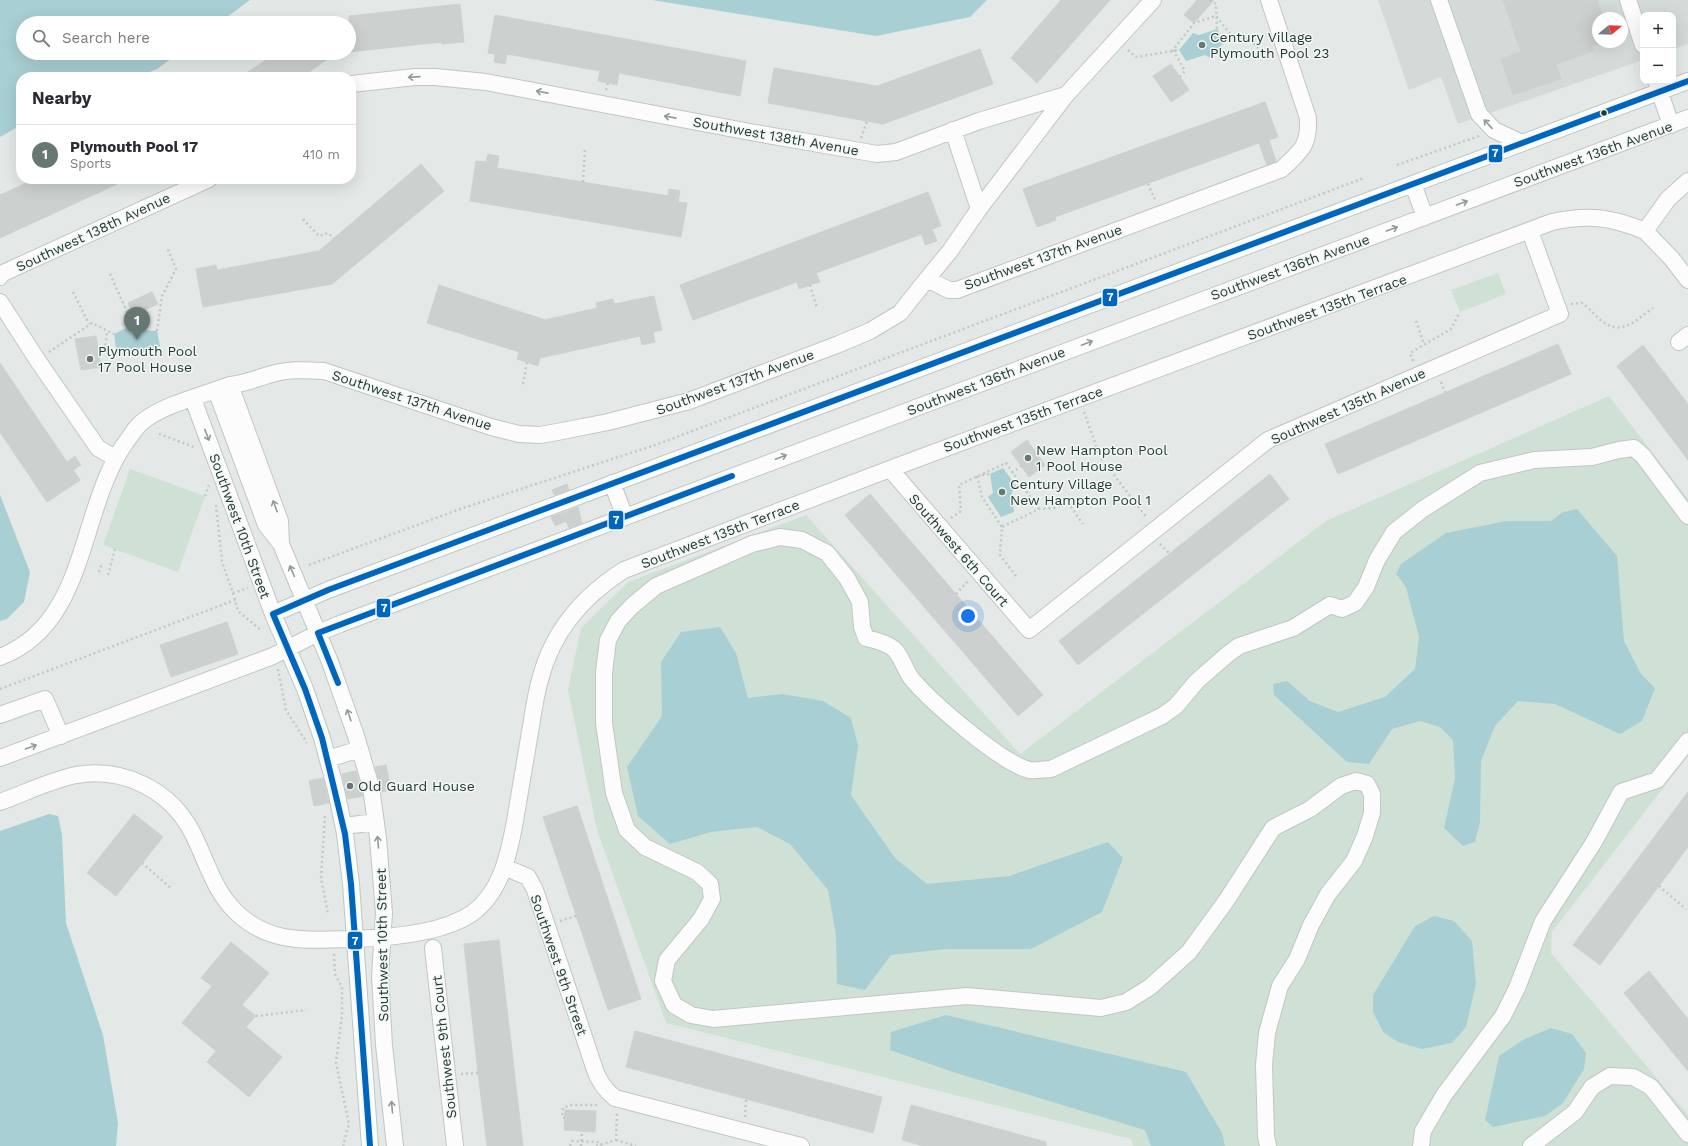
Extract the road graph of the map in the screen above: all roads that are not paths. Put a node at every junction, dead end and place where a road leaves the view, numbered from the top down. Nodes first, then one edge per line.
1 (1153, 0) edge
2 (1269, 0) edge
3 (1439, 0) edge
4 (1628, 0) edge
5 (1640, 36) edge
6 (1688, 81) edge
7 (356, 83) edge
8 (1658, 86) edge
9 (1066, 95) junction
10 (1688, 118) edge
11 (1671, 125) junction
12 (953, 130) junction
13 (1522, 143) junction
14 (1688, 181) edge
15 (198, 184) edge
16 (1413, 184) junction
17 (979, 209) junction
18 (1425, 217) junction
19 (1530, 231) junction
20 (1645, 231) junction
21 (0, 276) edge
22 (927, 279) junction
23 (1688, 280) edge
24 (0, 302) edge
25 (223, 387) junction
26 (193, 399) junction
27 (115, 458) junction
28 (890, 469) junction
29 (612, 483) junction
30 (252, 486) junction
31 (222, 499) junction
32 (1688, 516) edge
33 (625, 517) junction
34 (281, 544) junction
35 (304, 600) junction
36 (273, 614) junction
37 (1029, 630) joint
38 (318, 633) junction
39 (287, 648) junction
40 (0, 657) edge
41 (0, 716) edge
42 (61, 736) junction
43 (1688, 741) edge
44 (360, 749) junction
45 (0, 758) edge
46 (328, 759) junction
47 (0, 802) edge
48 (376, 822) junction
49 (344, 826) junction
50 (504, 867) junction
51 (382, 936) junction
52 (355, 939) junction
53 (433, 948) dead end
54 (1688, 1134) edge
55 (370, 1146) edge
56 (395, 1146) edge
57 (455, 1146) edge
58 (801, 1146) edge
59 (1268, 1146) edge
60 (1421, 1146) edge
61 (1531, 1146) edge

1 - 9 street, Southwest 138th Avenue
2 - 22 street, Southwest 137th Avenue
13 -> 3 street
4 - 5 street
6 - 8 street
12 -> 7 street, Southwest 138th Avenue
8 - 11 street
8 - 13 street
9 - 12 street, Southwest 138th Avenue
9 - 17 street
10 - 11 street, Southwest 136th Avenue
18 -> 11 street, Southwest 136th Avenue
12 - 17 street
13 - 16 street
14 - 20 street
15 - 21 street, Southwest 138th Avenue
16 - 18 street
16 - 29 street
17 - 22 street
33 -> 18 street, Southwest 136th Avenue
19 - 20 street, Southwest 135th Terrace
19 - 28 street, Southwest 135th Terrace
19 - 37 street, Southwest 135th Avenue
20 - 23 street
22 - 25 street, Southwest 137th Avenue
24 - 27 street
25 - 26 street, Southwest 137th Avenue
25 - 30 street, Southwest 10th Street
34 -> 25 street, Southwest 10th Street
26 - 27 street, Southwest 137th Avenue
26 -> 31 street, Southwest 10th Street
27 - 40 street, Southwest 137th Avenue
28 - 37 street, Southwest 6th Court
28 - 50 street, Southwest 135th Terrace
29 - 33 street
29 - 35 street
30 - 31 street
30 - 34 street, Southwest 10th Street
31 - 36 street, Southwest 10th Street
32 - 59 street
33 - 38 street, Southwest 136th Avenue
35 -> 34 street, Southwest 10th Street
35 - 36 street
35 - 38 street, Southwest 10th Street
36 - 39 street, Southwest 10th Street
38 - 39 street, Southwest 136th Avenue
44 -> 38 street, Southwest 10th Street
39 - 42 street, Southwest 136th Avenue
39 - 46 street, Southwest 10th Street
41 - 42 street
45 -> 42 street
43 - 60 street
44 - 46 street
44 - 48 street, Southwest 10th Street
46 - 49 street, Southwest 10th Street
47 - 52 street, Southwest 135th Terrace
48 - 49 street
51 -> 48 street, Southwest 10th Street
49 - 52 street, Southwest 10th Street
50 - 51 street, Southwest 135th Terrace
50 - 58 street, Southwest 9th Street
51 - 52 street, Southwest 135th Terrace
56 -> 51 street, Southwest 10th Street
52 - 55 street, Southwest 10th Street
53 - 57 street, Southwest 9th Court
54 - 61 street

